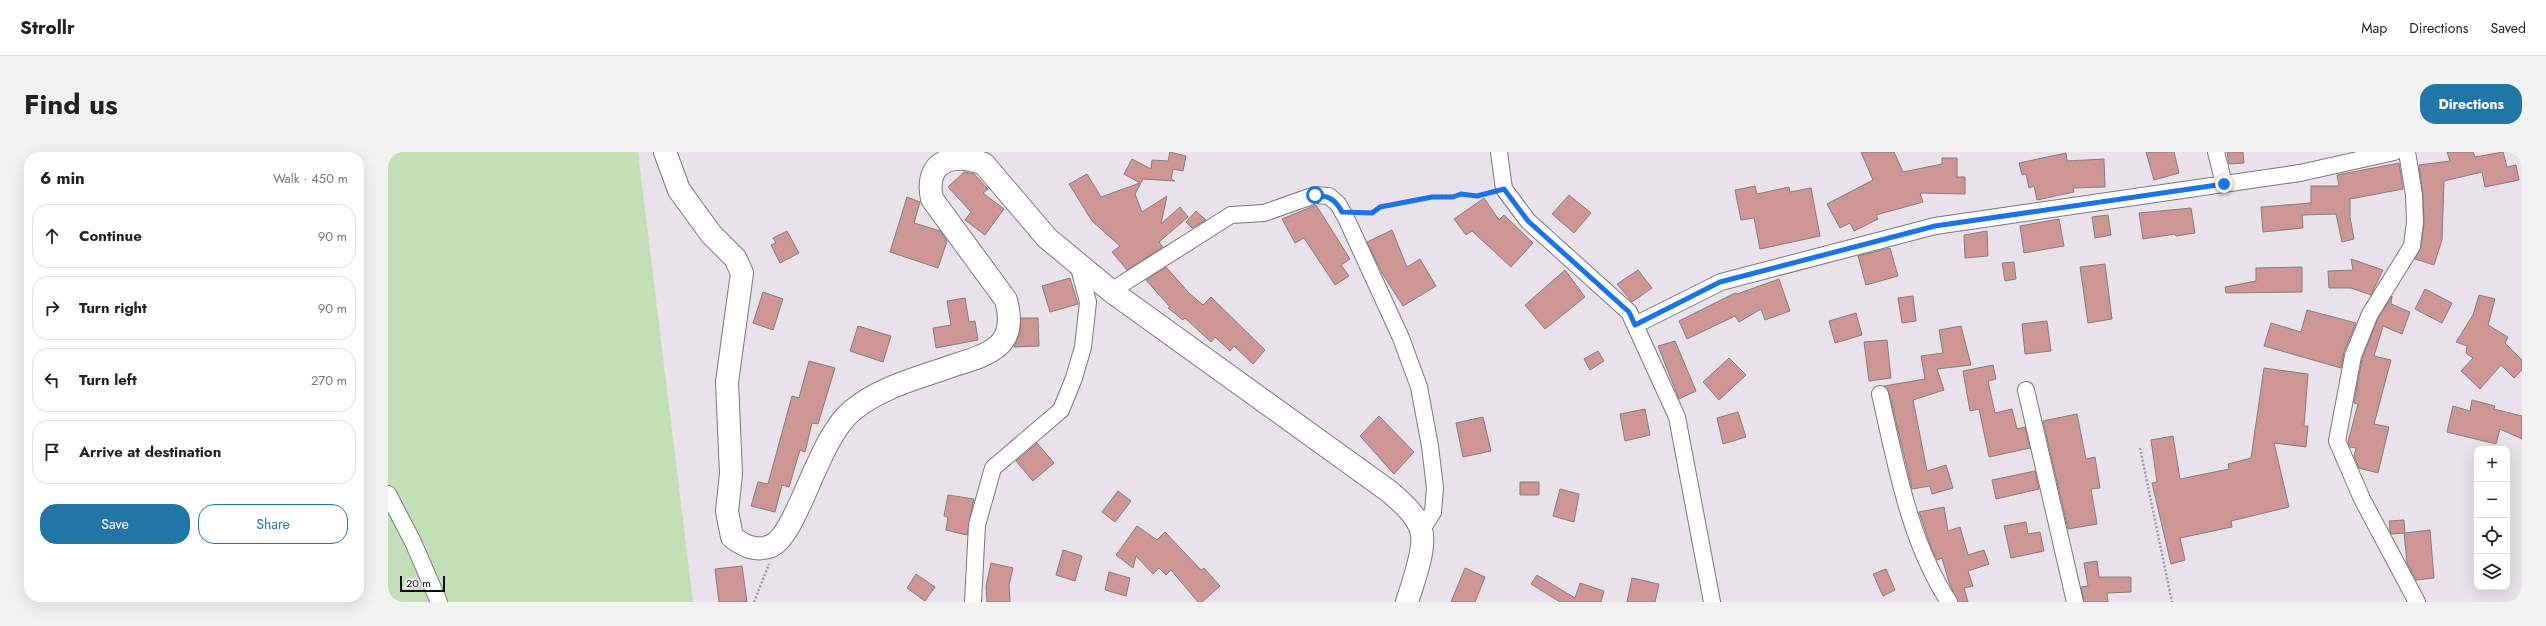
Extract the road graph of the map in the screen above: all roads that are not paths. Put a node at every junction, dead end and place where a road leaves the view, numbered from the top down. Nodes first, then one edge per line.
1 (665, 152) edge
2 (1499, 152) edge
3 (2216, 152) edge
4 (2394, 152) edge
5 (2407, 152) edge
6 (969, 154) edge
7 (2224, 184) junction
8 (1078, 264) junction
9 (1111, 291) junction
10 (1635, 325) junction
11 (2026, 390) dead end
12 (1880, 394) dead end
13 (388, 494) edge
14 (1422, 531) junction
15 (439, 602) edge
16 (973, 602) edge
17 (1407, 602) edge
18 (1712, 602) edge
19 (1949, 602) edge
20 (2075, 602) edge
21 (2417, 602) edge

1 - 6 main road
2 - 10 street
3 - 7 street
4 - 7 street
5 - 21 street
6 - 8 main road
7 - 10 street
8 - 9 main road
8 - 16 street
9 - 14 main road
9 - 14 street
10 - 18 street
11 - 20 street
12 - 19 street
13 - 15 street
14 - 17 main road

